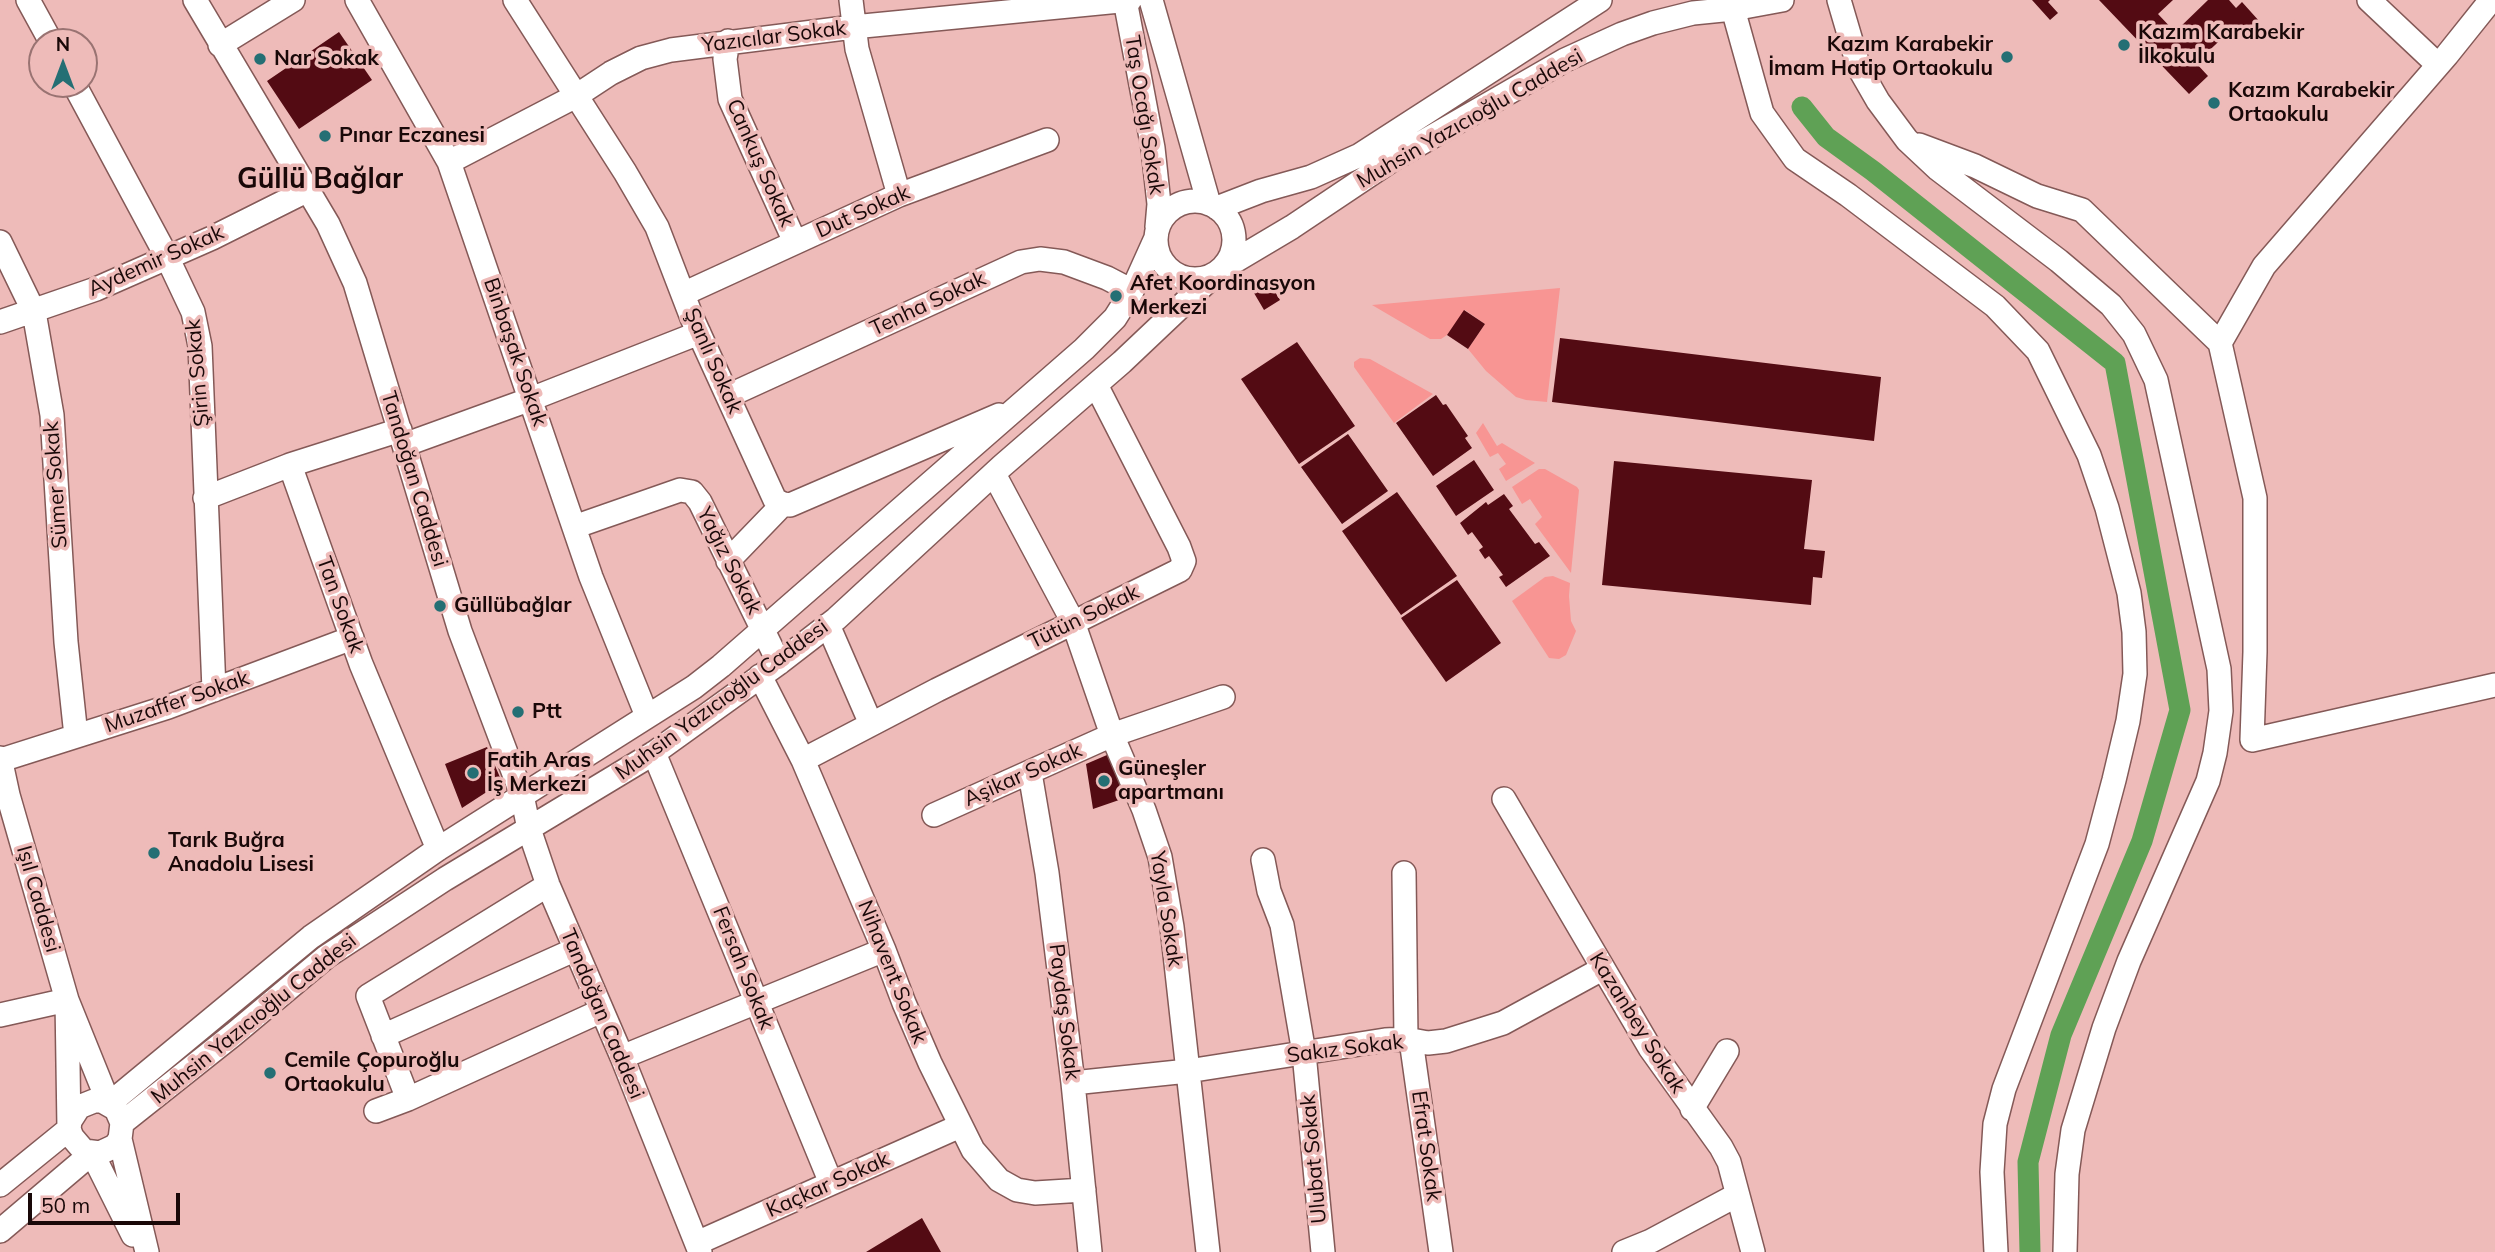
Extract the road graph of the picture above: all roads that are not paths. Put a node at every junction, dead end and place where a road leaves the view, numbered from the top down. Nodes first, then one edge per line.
1 (29, 0) edge
2 (195, 0) edge
3 (293, 0) edge
4 (358, 0) edge
5 (515, 0) edge
6 (850, 0) edge
7 (1126, 0) edge
8 (1151, 0) edge
9 (1600, 0) edge
10 (1782, 0) edge
11 (1839, 0) edge
12 (2369, 0) edge
13 (2482, 4) edge
14 (1728, 5) edge
15 (853, 27) junction
16 (44, 28) edge
17 (728, 41) junction
18 (220, 45) junction
19 (2438, 65) junction
20 (576, 96) junction
21 (82, 98) edge
22 (1047, 140) dead end
23 (1907, 140) junction
24 (449, 162) junction
25 (308, 190) junction
26 (899, 195) junction
27 (1213, 206) junction
28 (1156, 235) junction
29 (0, 242) edge
30 (794, 242) junction
31 (167, 257) junction
32 (1219, 271) junction
33 (1132, 291) junction
34 (683, 294) junction
35 (34, 312) junction
36 (0, 322) edge
37 (699, 333) junction
38 (2220, 343) junction
39 (1096, 385) junction
40 (728, 396) junction
41 (531, 399) junction
42 (1014, 409) junction
43 (402, 437) junction
44 (290, 465) junction
45 (994, 474) junction
46 (205, 498) junction
47 (783, 505) junction
48 (574, 527) junction
49 (728, 561) junction
50 (1073, 622) junction
51 (828, 625) junction
52 (764, 630) junction
53 (352, 638) junction
54 (770, 670) junction
55 (2495, 685) edge
56 (214, 690) junction
57 (1223, 697) dead end
58 (647, 716) junction
59 (871, 724) junction
60 (1112, 735) junction
61 (76, 736) junction
62 (654, 753) junction
63 (0, 759) edge
64 (803, 760) junction
65 (1030, 773) junction
66 (522, 795) junction
67 (1504, 799) dead end
68 (934, 815) dead end
69 (529, 830) junction
70 (438, 849) junction
71 (1264, 860) dead end
72 (1404, 873) dead end
73 (548, 884) junction
74 (574, 950) junction
75 (884, 950) junction
76 (1602, 969) junction
77 (67, 1000) junction
78 (757, 1001) junction
79 (601, 1011) junction
80 (0, 1015) edge
81 (383, 1036) junction
82 (1408, 1039) junction
83 (1727, 1051) dead end
84 (1304, 1053) junction
85 (622, 1057) junction
86 (1188, 1071) junction
87 (1073, 1083) junction
88 (408, 1099) junction
89 (1692, 1109) junction
90 (376, 1111) dead end
91 (117, 1122) junction
92 (960, 1126) junction
93 (69, 1129) junction
94 (92, 1153) junction
95 (831, 1183) junction
96 (0, 1185) edge
97 (1084, 1190) junction
98 (1737, 1195) junction
99 (0, 1231) edge
100 (1659, 1245) edge
101 (698, 1248) edge
102 (144, 1252) edge
103 (1090, 1252) edge
104 (1208, 1252) edge
105 (1323, 1252) edge
106 (1441, 1252) edge
107 (1624, 1252) edge
108 (1753, 1252) edge
109 (1996, 1252) edge
110 (2065, 1252) edge

1 - 16 street
2 - 18 street, Tandoğan Caddesi
3 - 18 street
4 - 24 street, Binbaşak Sokak
5 - 20 street, Şanlı Sokak
6 - 15 street
7 - 15 street, Yazıcılar Sokak
7 - 28 street, Taş Ocağı Sokak
8 - 27 street, Taş Ocağı Sokak
9 - 27 street, Muhsin Yazıcıoğlu Caddesi
10 - 14 street, Muhsin Yazıcıoğlu Caddesi
11 - 23 street
12 - 19 street
13 - 19 street
14 - 32 street, Muhsin Yazıcıoğlu Caddesi
14 - 109 street
15 - 17 street, Yazıcılar Sokak
15 - 26 street
17 - 20 street, Yazıcılar Sokak
17 - 30 street, Cankuş Sokak
18 - 25 street, Tandoğan Caddesi
19 - 38 street
20 - 24 street, Yazıcılar Sokak
20 - 34 street, Şanlı Sokak
21 - 31 street, Şirin Sokak
22 - 26 street, Dut Sokak
23 - 38 street
23 - 110 street
24 - 41 street, Binbaşak Sokak
25 - 31 street, Aydemir Sokak
25 - 43 street, Tandoğan Caddesi
26 - 30 street, Dut Sokak
27 - 28 street
27 - 32 street
28 - 32 street
28 - 33 street, Muhsin Yazıcıoğlu Caddesi
29 - 35 street, Sümer Sokak
30 - 34 street, Dut Sokak
31 - 35 street, Aydemir Sokak
31 - 46 street, Şirin Sokak
32 - 39 street, Muhsin Yazıcıoğlu Caddesi
33 - 40 street, Tenha Sokak
33 - 42 street, Muhsin Yazıcıoğlu Caddesi
34 - 37 street, Şanlı Sokak
35 - 36 street, Aydemir Sokak
35 - 61 street, Sümer Sokak
37 - 40 street, Şanlı Sokak
37 - 41 street
38 - 55 street
39 - 45 street, Muhsin Yazıcıoğlu Caddesi
39 - 50 street, Tütün Sokak
40 - 47 street, Şanlı Sokak
41 - 43 street
41 - 48 street, Binbaşak Sokak
42 - 47 street
42 - 52 street, Muhsin Yazıcıoğlu Caddesi
43 - 44 street
43 - 66 street, Tandoğan Caddesi
44 - 46 street
44 - 53 street, Tan Sokak
45 - 50 street, Yayla Sokak
45 - 51 street, Muhsin Yazıcıoğlu Caddesi
46 - 56 street, Şirin Sokak
47 - 49 street
48 - 49 street, Yağız Sokak
48 - 58 street, Binbaşak Sokak
49 - 52 street, Yağız Sokak
50 - 59 street, Tütün Sokak
50 - 60 street, Yayla Sokak
51 - 54 street, Muhsin Yazıcıoğlu Caddesi
51 - 59 street
52 - 54 street, Yağız Sokak
52 - 58 street, Muhsin Yazıcıoğlu Caddesi
53 - 56 street, Muzaffer Sokak
53 - 70 street, Tan Sokak
54 - 62 street, Muhsin Yazıcıoğlu Caddesi
54 - 64 street, Nihavent Sokak
56 - 61 street, Muzaffer Sokak
57 - 60 street, Aşikar Sokak
58 - 66 street, Muhsin Yazıcıoğlu Caddesi
59 - 64 street, Tütün Sokak
60 - 65 street, Aşikar Sokak
60 - 86 street, Yayla Sokak
61 - 63 street, Muzaffer Sokak
62 - 69 street, Muhsin Yazıcıoğlu Caddesi
62 - 78 street, Fersah Sokak
63 - 77 street, Işıl Caddesi
64 - 75 street, Nihavent Sokak
65 - 68 street, Aşikar Sokak
65 - 87 street, Paydaş Sokak
66 - 69 street, Tandoğan Caddesi
66 - 70 street, Muhsin Yazıcıoğlu Caddesi
67 - 76 street, Kazanbey Sokak
69 - 73 street, Tandoğan Caddesi
69 - 91 street, Muhsin Yazıcıoğlu Caddesi
70 - 91 street, Muhsin Yazıcıoğlu Caddesi
71 - 84 street, Ulubat Sokak
72 - 82 street, Efrat Sokak
73 - 74 street, Tandoğan Caddesi
73 - 81 street
74 - 79 street, Tandoğan Caddesi
74 - 81 street
75 - 78 street
75 - 92 street, Nihavent Sokak
76 - 82 street, Sakız Sokak
76 - 89 street, Kazanbey Sokak
77 - 80 street
77 - 91 street
77 - 93 street
78 - 85 street
78 - 95 street, Fersah Sokak
79 - 85 street, Tandoğan Caddesi
79 - 88 street
81 - 88 street
82 - 84 street, Sakız Sokak
82 - 106 street, Efrat Sokak
83 - 89 street
84 - 86 street, Sakız Sokak
84 - 105 street, Ulubat Sokak
85 - 101 street, Tandoğan Caddesi
86 - 87 street, Sakız Sokak
86 - 104 street, Yayla Sokak
87 - 97 street, Paydaş Sokak
88 - 90 street
89 - 98 street, Kazanbey Sokak
91 - 93 street
91 - 94 street
91 - 102 street
92 - 95 street, Kaçkar Sokak
92 - 97 street, Nihavent Sokak
93 - 94 street
93 - 96 street
94 - 99 street
94 - 102 street
95 - 101 street, Kaçkar Sokak
97 - 103 street, Paydaş Sokak
98 - 100 street
98 - 108 street, Kazanbey Sokak
100 - 107 street

